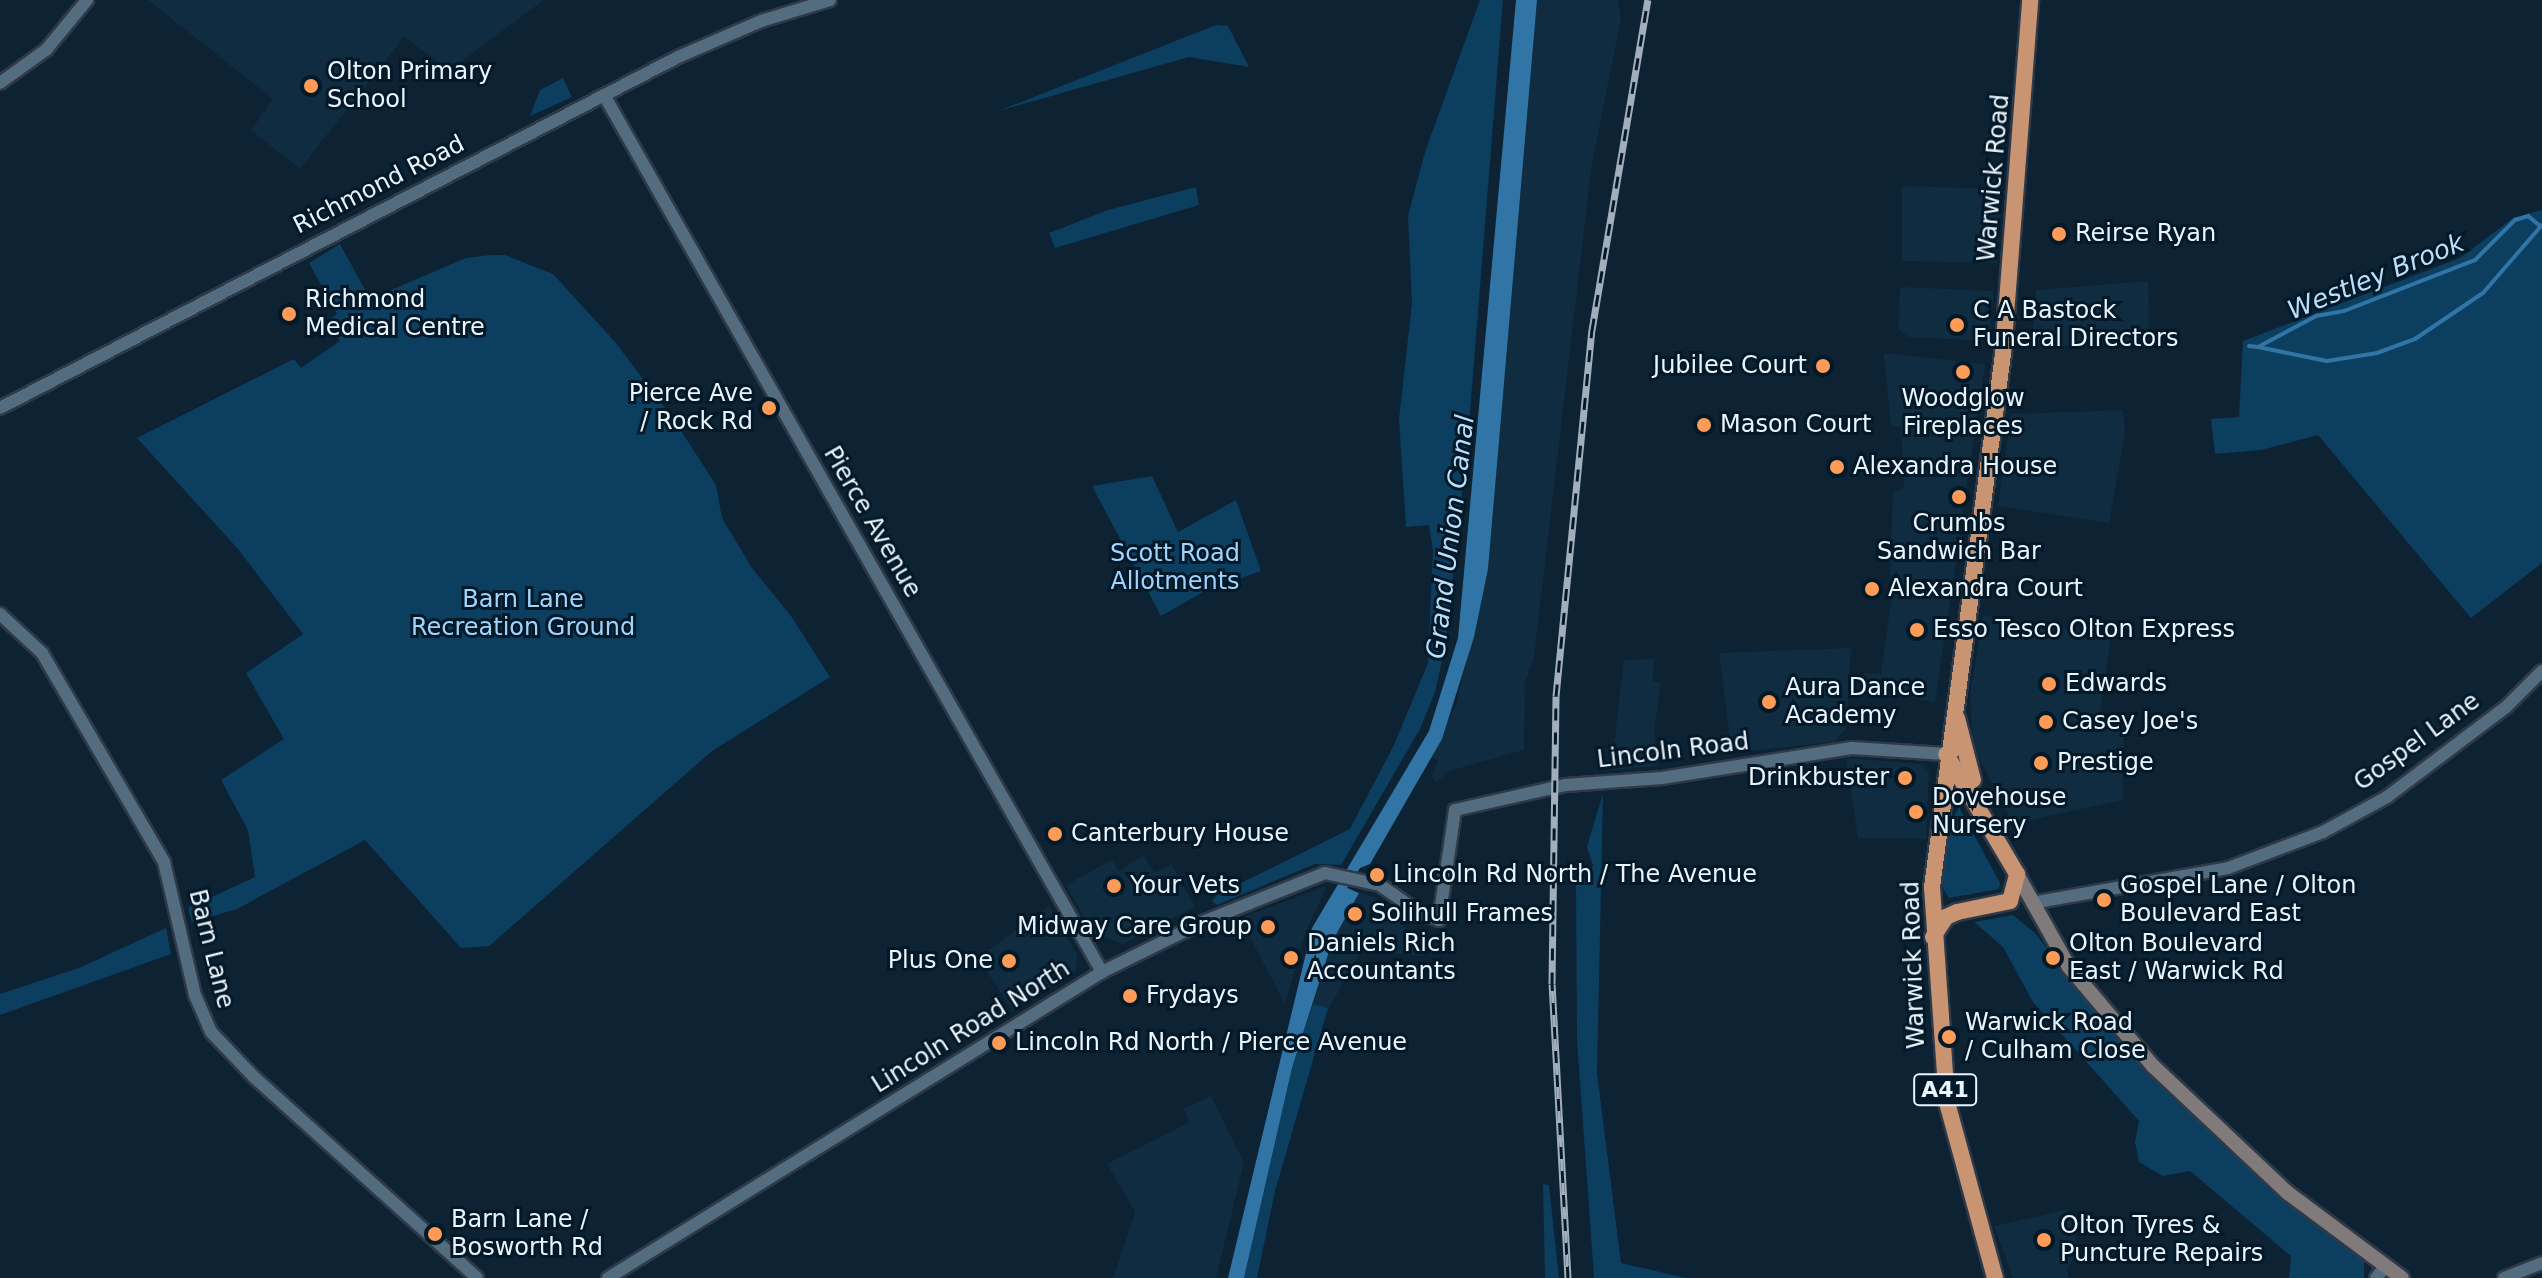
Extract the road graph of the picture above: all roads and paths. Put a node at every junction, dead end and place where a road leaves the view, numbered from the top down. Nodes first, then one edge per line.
1 (87, 0) edge
2 (830, 0) edge
3 (2030, 0) edge
4 (0, 83) edge
5 (604, 95) junction
6 (0, 408) edge
7 (0, 614) edge
8 (2542, 671) edge
9 (1954, 693) junction
10 (1946, 754) junction
11 (1969, 787) junction
12 (1943, 797) junction
13 (1991, 824) junction
14 (2017, 874) junction
15 (1380, 885) joint
16 (1932, 887) junction
17 (2010, 901) junction
18 (2032, 903) junction
19 (1957, 912) junction
20 (1933, 939) junction
21 (1102, 972) junction
22 (2542, 1263) edge
23 (2380, 1272) edge
24 (477, 1278) edge
25 (608, 1278) edge
26 (1995, 1278) edge
27 (2402, 1278) edge
28 (2504, 1278) edge

1 - 4 street
2 - 5 street, Richmond Road
3 - 9 highway, Warwick Road / A41
5 - 6 street, Richmond Road
5 - 21 street, Pierce Avenue
7 - 24 street, Barn Lane
8 - 18 street, Gospel Lane
9 - 10 highway, Warwick Road / A41
9 - 13 highway, Warwick Road / A41
10 - 11 highway, A41
10 - 12 highway, Warwick Road / A41
10 - 15 street, Lincoln Road
11 - 12 highway
11 - 13 highway, A41
12 - 16 highway, Warwick Road / A41
13 - 14 highway, A41
14 - 17 highway
14 - 18 main road
15 - 21 street, Lincoln Road North
16 - 19 highway
16 - 20 highway, Warwick Road / A41
17 - 18 main road
17 - 19 highway
18 - 23 main road
19 - 20 highway
20 - 26 highway, Warwick Road / A41
21 - 25 street, Lincoln Road North
22 - 28 street
23 - 27 main road

